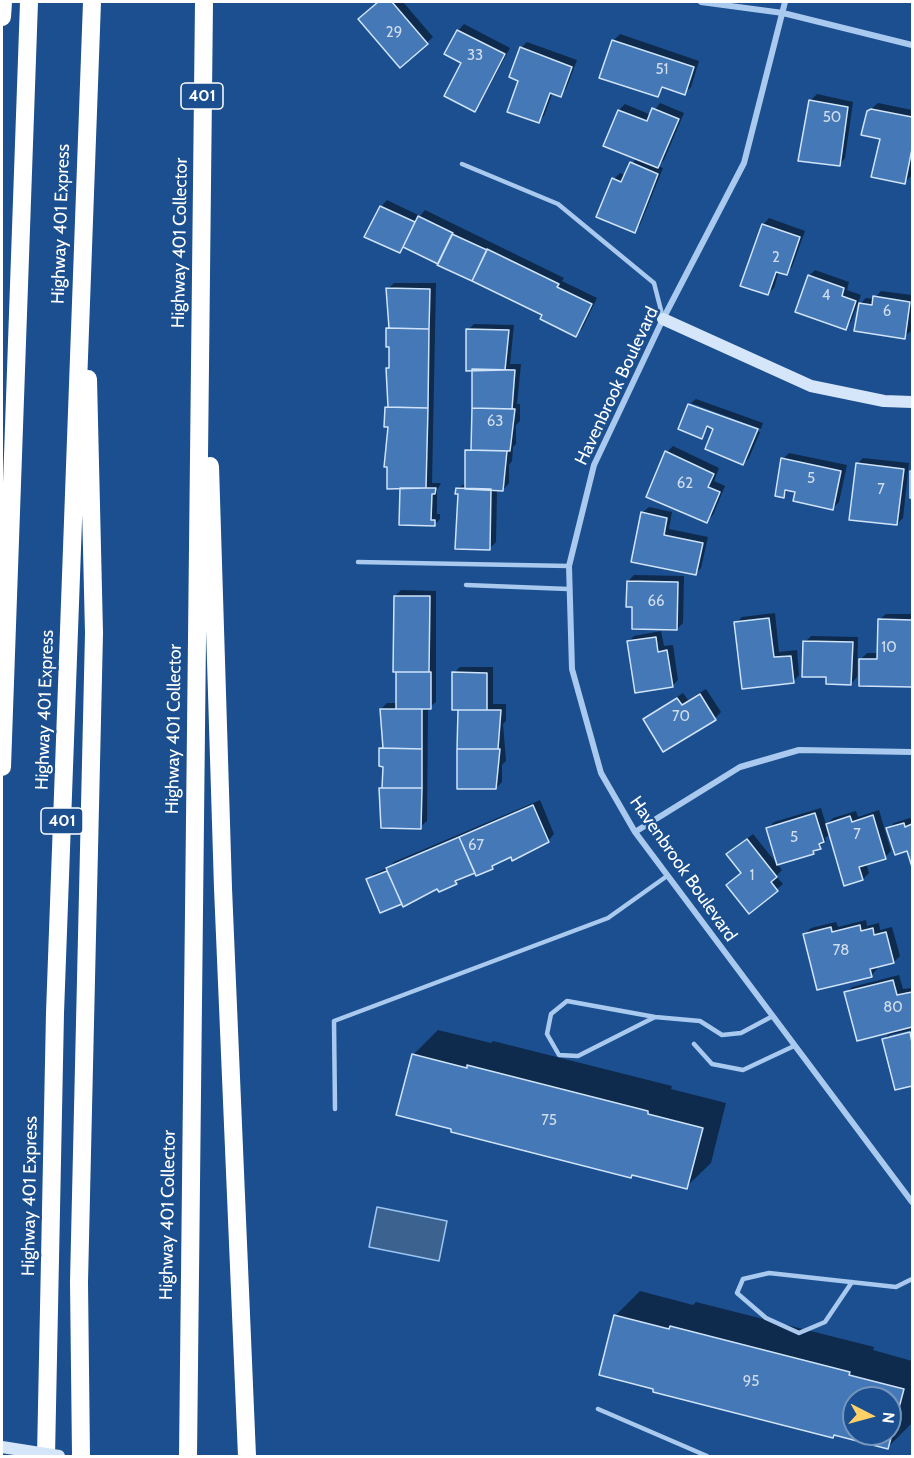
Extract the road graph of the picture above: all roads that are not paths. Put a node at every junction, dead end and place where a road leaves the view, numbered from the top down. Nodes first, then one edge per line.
1 (3, 2) edge
2 (29, 2) edge
3 (92, 2) edge
4 (204, 2) edge
5 (701, 2) edge
6 (786, 2) edge
7 (783, 13) junction
8 (2, 17) edge
9 (912, 45) edge
10 (462, 164) dead end
11 (84, 185) junction
12 (201, 190) junction
13 (663, 319) junction
14 (912, 402) edge
15 (358, 562) dead end
16 (569, 566) junction
17 (466, 585) dead end
18 (568, 589) junction
19 (912, 752) edge
20 (2, 767) edge
21 (635, 832) junction
22 (667, 876) junction
23 (655, 1017) junction
24 (771, 1017) junction
25 (694, 1044) dead end
26 (794, 1046) junction
27 (335, 1109) dead end
28 (912, 1202) edge
29 (912, 1279) edge
30 (852, 1282) junction
31 (598, 1409) dead end
32 (2, 1447) edge
33 (46, 1456) edge
34 (59, 1456) edge
35 (81, 1456) edge
36 (188, 1456) edge
37 (247, 1456) edge
38 (707, 1456) edge

1 - 8 highway
2 - 20 highway
3 - 11 highway, Highway 401 Express / 401
4 - 12 highway, Highway 401 Collector / 401
5 - 7 street
6 - 7 street, Havenbrook Boulevard
7 - 9 street
7 - 13 street, Havenbrook Boulevard
10 - 13 lane
11 - 33 highway, Highway 401 Express / 401
11 - 35 highway
12 - 36 highway, Highway 401 Collector / 401
12 - 37 highway
13 - 14 street
13 - 16 street, Havenbrook Boulevard
15 - 16 lane
16 - 18 street, Havenbrook Boulevard
17 - 18 lane
18 - 21 street, Havenbrook Boulevard
19 - 21 street
21 - 22 street, Havenbrook Boulevard
22 - 24 street, Havenbrook Boulevard
22 - 27 lane
23 - 23 lane
23 - 24 lane
24 - 26 street, Havenbrook Boulevard
25 - 26 lane
26 - 28 street, Havenbrook Boulevard
29 - 30 lane
30 - 30 lane
31 - 38 lane
32 - 34 street, bridge

